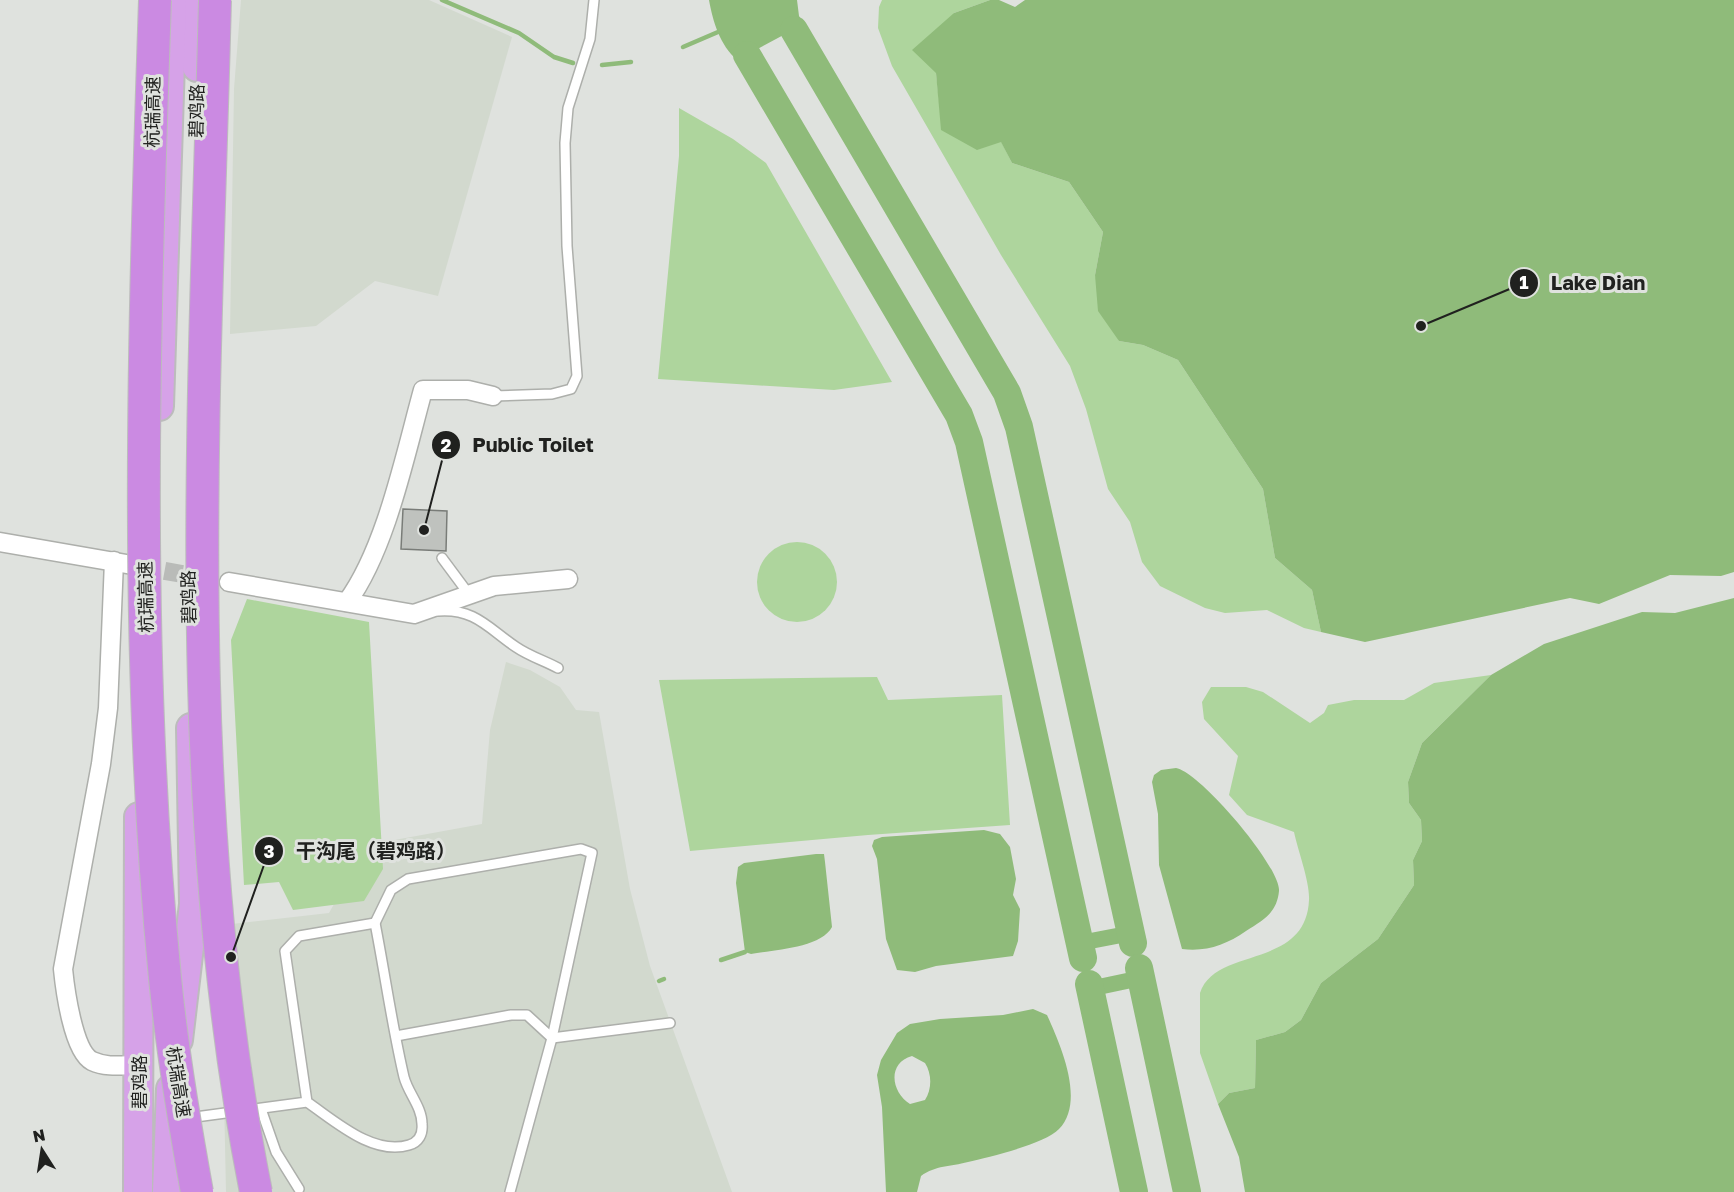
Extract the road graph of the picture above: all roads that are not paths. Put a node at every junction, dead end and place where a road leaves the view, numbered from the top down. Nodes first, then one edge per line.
1 (155, 0) edge
2 (172, 0) edge
3 (199, 0) edge
4 (215, 0) edge
5 (594, 0) edge
6 (492, 396) joint
7 (0, 542) edge
8 (442, 558) dead end
9 (114, 561) junction
10 (138, 566) tunnel mouth
11 (568, 579) dead end
12 (229, 582) tunnel mouth
13 (468, 593) junction
14 (347, 602) junction
15 (414, 614) junction
16 (558, 668) dead end
17 (215, 875) junction
18 (375, 923) junction
19 (670, 1023) dead end
20 (396, 1036) junction
21 (552, 1038) junction
22 (139, 1065) junction
23 (307, 1102) junction
24 (261, 1108) junction
25 (154, 1123) junction
26 (288, 1191) edge
27 (138, 1192) edge
28 (167, 1192) edge
29 (197, 1192) edge
30 (256, 1192) edge
31 (310, 1192) edge
32 (510, 1192) edge

1 - 29 highway, 杭瑞高速, bridge
2 - 22 highway, 碧鸡路
3 - 25 highway, 碧鸡路
4 - 17 highway, bridge
5 - 6 lane
6 - 14 street
7 - 9 street
8 - 13 lane
9 - 10 street
9 - 22 street
11 - 13 street
12 - 14 street
13 - 15 street
14 - 15 street
15 - 16 lane
17 - 26 highway, bridge
17 - 30 highway, bridge
18 - 20 lane
18 - 21 lane
18 - 23 lane
19 - 21 lane
20 - 21 lane
20 - 23 lane
21 - 32 lane
22 - 25 highway, 碧鸡路
23 - 24 lane
24 - 25 lane
24 - 26 lane
25 - 27 highway, 碧鸡路
25 - 28 highway, 碧鸡路
26 - 31 lane

